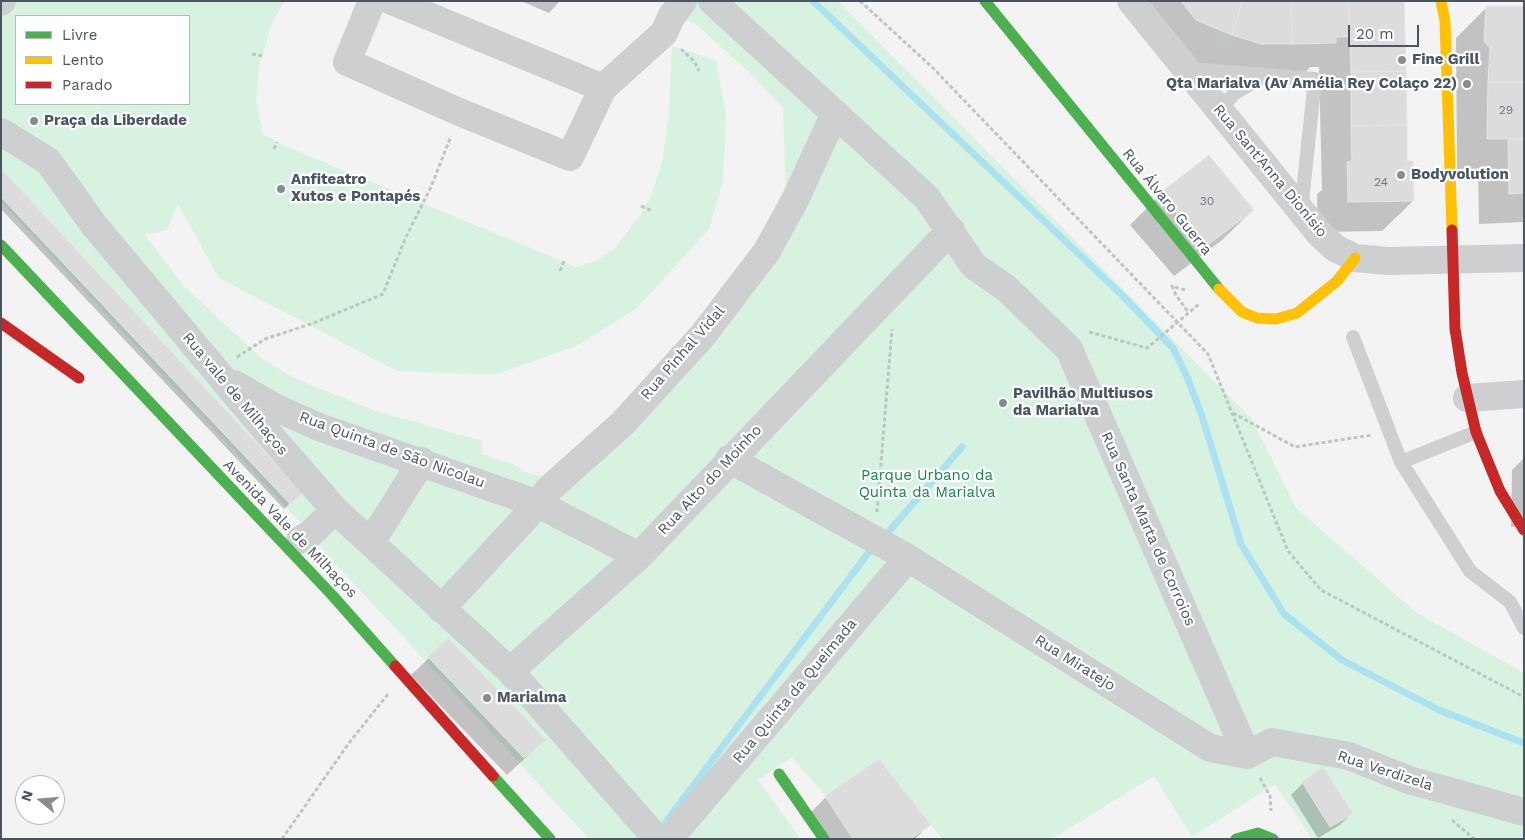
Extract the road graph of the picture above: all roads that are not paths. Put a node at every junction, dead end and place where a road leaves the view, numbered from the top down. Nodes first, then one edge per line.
1 (372, 1) edge
2 (392, 1) edge
3 (683, 1) edge
4 (712, 1) edge
5 (985, 1) edge
6 (1130, 1) edge
7 (1441, 1) edge
8 (1185, 69) junction
9 (1266, 76) junction
10 (603, 88) junction
11 (1219, 110) junction
12 (835, 113) junction
13 (1, 132) edge
14 (1301, 212) junction
15 (951, 230) junction
16 (1, 245) edge
17 (1355, 258) junction
18 (1524, 258) edge
19 (1452, 259) junction
20 (1, 323) edge
21 (1353, 337) dead end
22 (218, 374) junction
23 (79, 378) dead end
24 (1524, 394) edge
25 (1467, 398) junction
26 (1476, 432) junction
27 (729, 459) junction
28 (422, 461) junction
29 (1401, 462) junction
30 (543, 497) junction
31 (335, 510) junction
32 (1524, 530) edge
33 (371, 542) junction
34 (295, 546) junction
35 (891, 549) junction
36 (639, 556) junction
37 (441, 609) junction
38 (1524, 628) edge
39 (510, 671) junction
40 (1247, 755) junction
41 (779, 774) dead end
42 (1524, 812) edge
43 (660, 837) edge
44 (550, 839) edge
45 (824, 839) edge
46 (1236, 839) edge
47 (1273, 839) edge

1 - 10 street
2 - 10 street
3 - 10 street
4 - 12 street, Rua Santa Marta de Corroios
5 - 17 street, Rua Álvaro Guerra
6 - 8 street, Rua Sant'Anna Dionísio
7 - 19 street
8 - 9 lane
8 - 11 street, Rua Sant'Anna Dionísio
9 - 11 lane
9 - 14 lane
11 - 14 street, Rua Sant'Anna Dionísio
12 - 15 street, Rua Santa Marta de Corroios
12 - 30 street, Rua Pinhal Vidal
13 - 22 street, Rua vale de Milhaços
14 - 17 street, Rua Sant'Anna Dionísio
15 - 27 street, Rua Alto do Moinho
15 - 40 street, Rua Santa Marta de Corroios
16 - 34 street, Avenida Vale de Milhaços
17 - 19 street, Rua Sant'Anna Dionísio
18 - 19 street, Rua Sant'Anna Dionísio
19 - 25 street
20 - 23 street
21 - 29 lane
22 - 28 street, Rua Quinta de São Nicolau
22 - 31 street, Rua vale de Milhaços
24 - 25 street
25 - 26 street
26 - 29 lane
26 - 32 street
27 - 35 street, Rua Miratejo
27 - 36 street, Rua Alto do Moinho
28 - 30 street, Rua Quinta de São Nicolau
28 - 33 street
29 - 38 lane
30 - 36 street, Rua Quinta de São Nicolau
30 - 37 street, Rua Pinhal Vidal
31 - 33 street, Rua vale de Milhaços
31 - 34 street
33 - 37 street, Rua vale de Milhaços
34 - 44 street, Avenida Vale de Milhaços
35 - 40 street, Rua Miratejo
35 - 43 street, Rua Quinta da Queimada
36 - 39 street, Rua Alto do Moinho
37 - 39 street, Rua vale de Milhaços
39 - 43 street, Rua vale de Milhaços
40 - 42 street, Rua Verdizela
41 - 45 street
46 - 47 street

